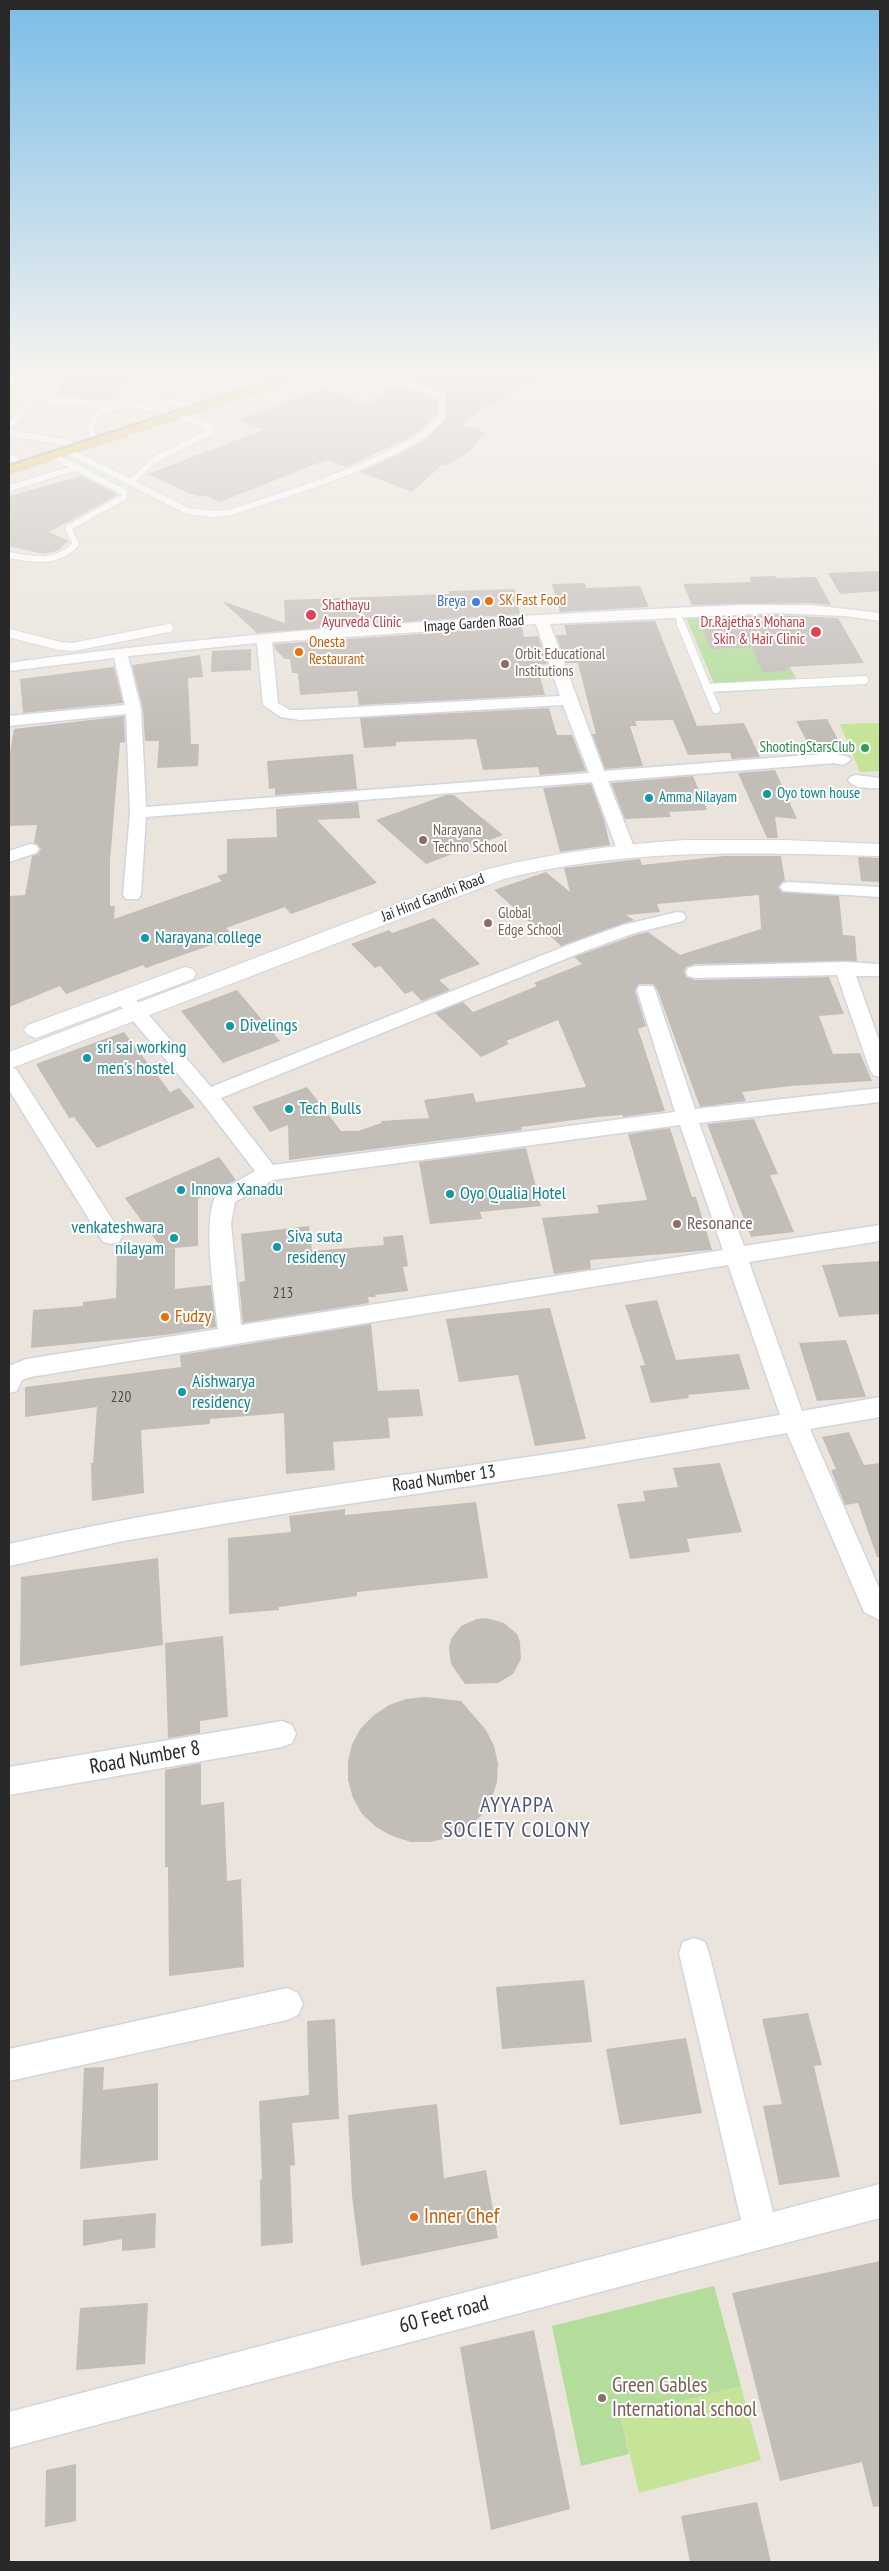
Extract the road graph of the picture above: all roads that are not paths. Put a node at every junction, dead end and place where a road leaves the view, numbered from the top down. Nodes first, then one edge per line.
1 (124, 493) edge
2 (153, 493) edge
3 (285, 493) edge
4 (9, 555) edge
5 (677, 614) junction
6 (880, 617) edge
7 (542, 620) junction
8 (169, 628) dead end
9 (9, 633) edge
10 (142, 634) junction
11 (264, 637) junction
12 (151, 648) junction
13 (120, 651) junction
14 (9, 667) edge
15 (864, 680) dead end
16 (707, 688) junction
17 (569, 700) junction
18 (133, 709) junction
19 (716, 710) dead end
20 (9, 721) edge
21 (843, 760) dead end
22 (599, 776) junction
23 (856, 780) dead end
24 (880, 783) edge
25 (138, 813) junction
26 (880, 838) edge
27 (625, 845) junction
28 (30, 849) dead end
29 (880, 850) edge
30 (9, 857) edge
31 (789, 887) dead end
32 (880, 892) edge
33 (132, 895) dead end
34 (677, 917) dead end
35 (844, 968) junction
36 (880, 970) edge
37 (695, 972) dead end
38 (646, 990) dead end
39 (129, 1005) junction
40 (9, 1041) edge
41 (9, 1061) edge
42 (880, 1070) edge
43 (9, 1074) edge
44 (880, 1095) edge
45 (208, 1096) junction
46 (687, 1117) junction
47 (268, 1173) junction
48 (880, 1234) edge
49 (111, 1236) dead end
50 (736, 1256) junction
51 (230, 1336) junction
52 (9, 1384) edge
53 (880, 1407) edge
54 (794, 1421) junction
55 (9, 1555) edge
56 (880, 1608) edge
57 (282, 1734) dead end
58 (9, 1781) edge
59 (694, 1953) dead end
60 (287, 2004) dead end
61 (9, 2065) edge
62 (880, 2201) edge
63 (761, 2232) junction
64 (9, 2430) edge

1 - 4 lane
2 - 3 lane
5 - 6 street, Image Garden Road
5 - 7 street, Image Garden Road
5 - 16 lane
7 - 11 street, Image Garden Road
7 - 17 street
8 - 10 lane
9 - 10 lane
10 - 12 lane
11 - 12 street, Image Garden Road
11 - 17 street
12 - 13 street, Image Garden Road
13 - 14 street, Image Garden Road
13 - 18 street
15 - 16 lane
16 - 19 lane
17 - 22 street
18 - 20 street
18 - 25 street
21 - 22 street
22 - 25 street
22 - 27 street
23 - 24 street
25 - 33 street
26 - 27 street, Jai Hind Gandhi Road
27 - 29 street, Jai Hind Gandhi Road
27 - 39 street, Jai Hind Gandhi Road
28 - 30 street
31 - 32 street
34 - 45 street
35 - 36 street
35 - 37 street
35 - 42 street
38 - 46 street
39 - 40 street, Jai Hind Gandhi Road
39 - 41 street, Jai Hind Gandhi Road
39 - 45 street
43 - 49 street
44 - 46 street
45 - 47 street
46 - 47 street
46 - 50 street
47 - 51 street
48 - 50 street
50 - 51 street
50 - 54 street
51 - 52 street
53 - 54 street, Road Number 13
54 - 55 street, Road Number 13
54 - 56 street
57 - 58 street, Road Number 8
59 - 63 street
60 - 61 street
62 - 63 street, 60 Feet road
63 - 64 street, 60 Feet road

